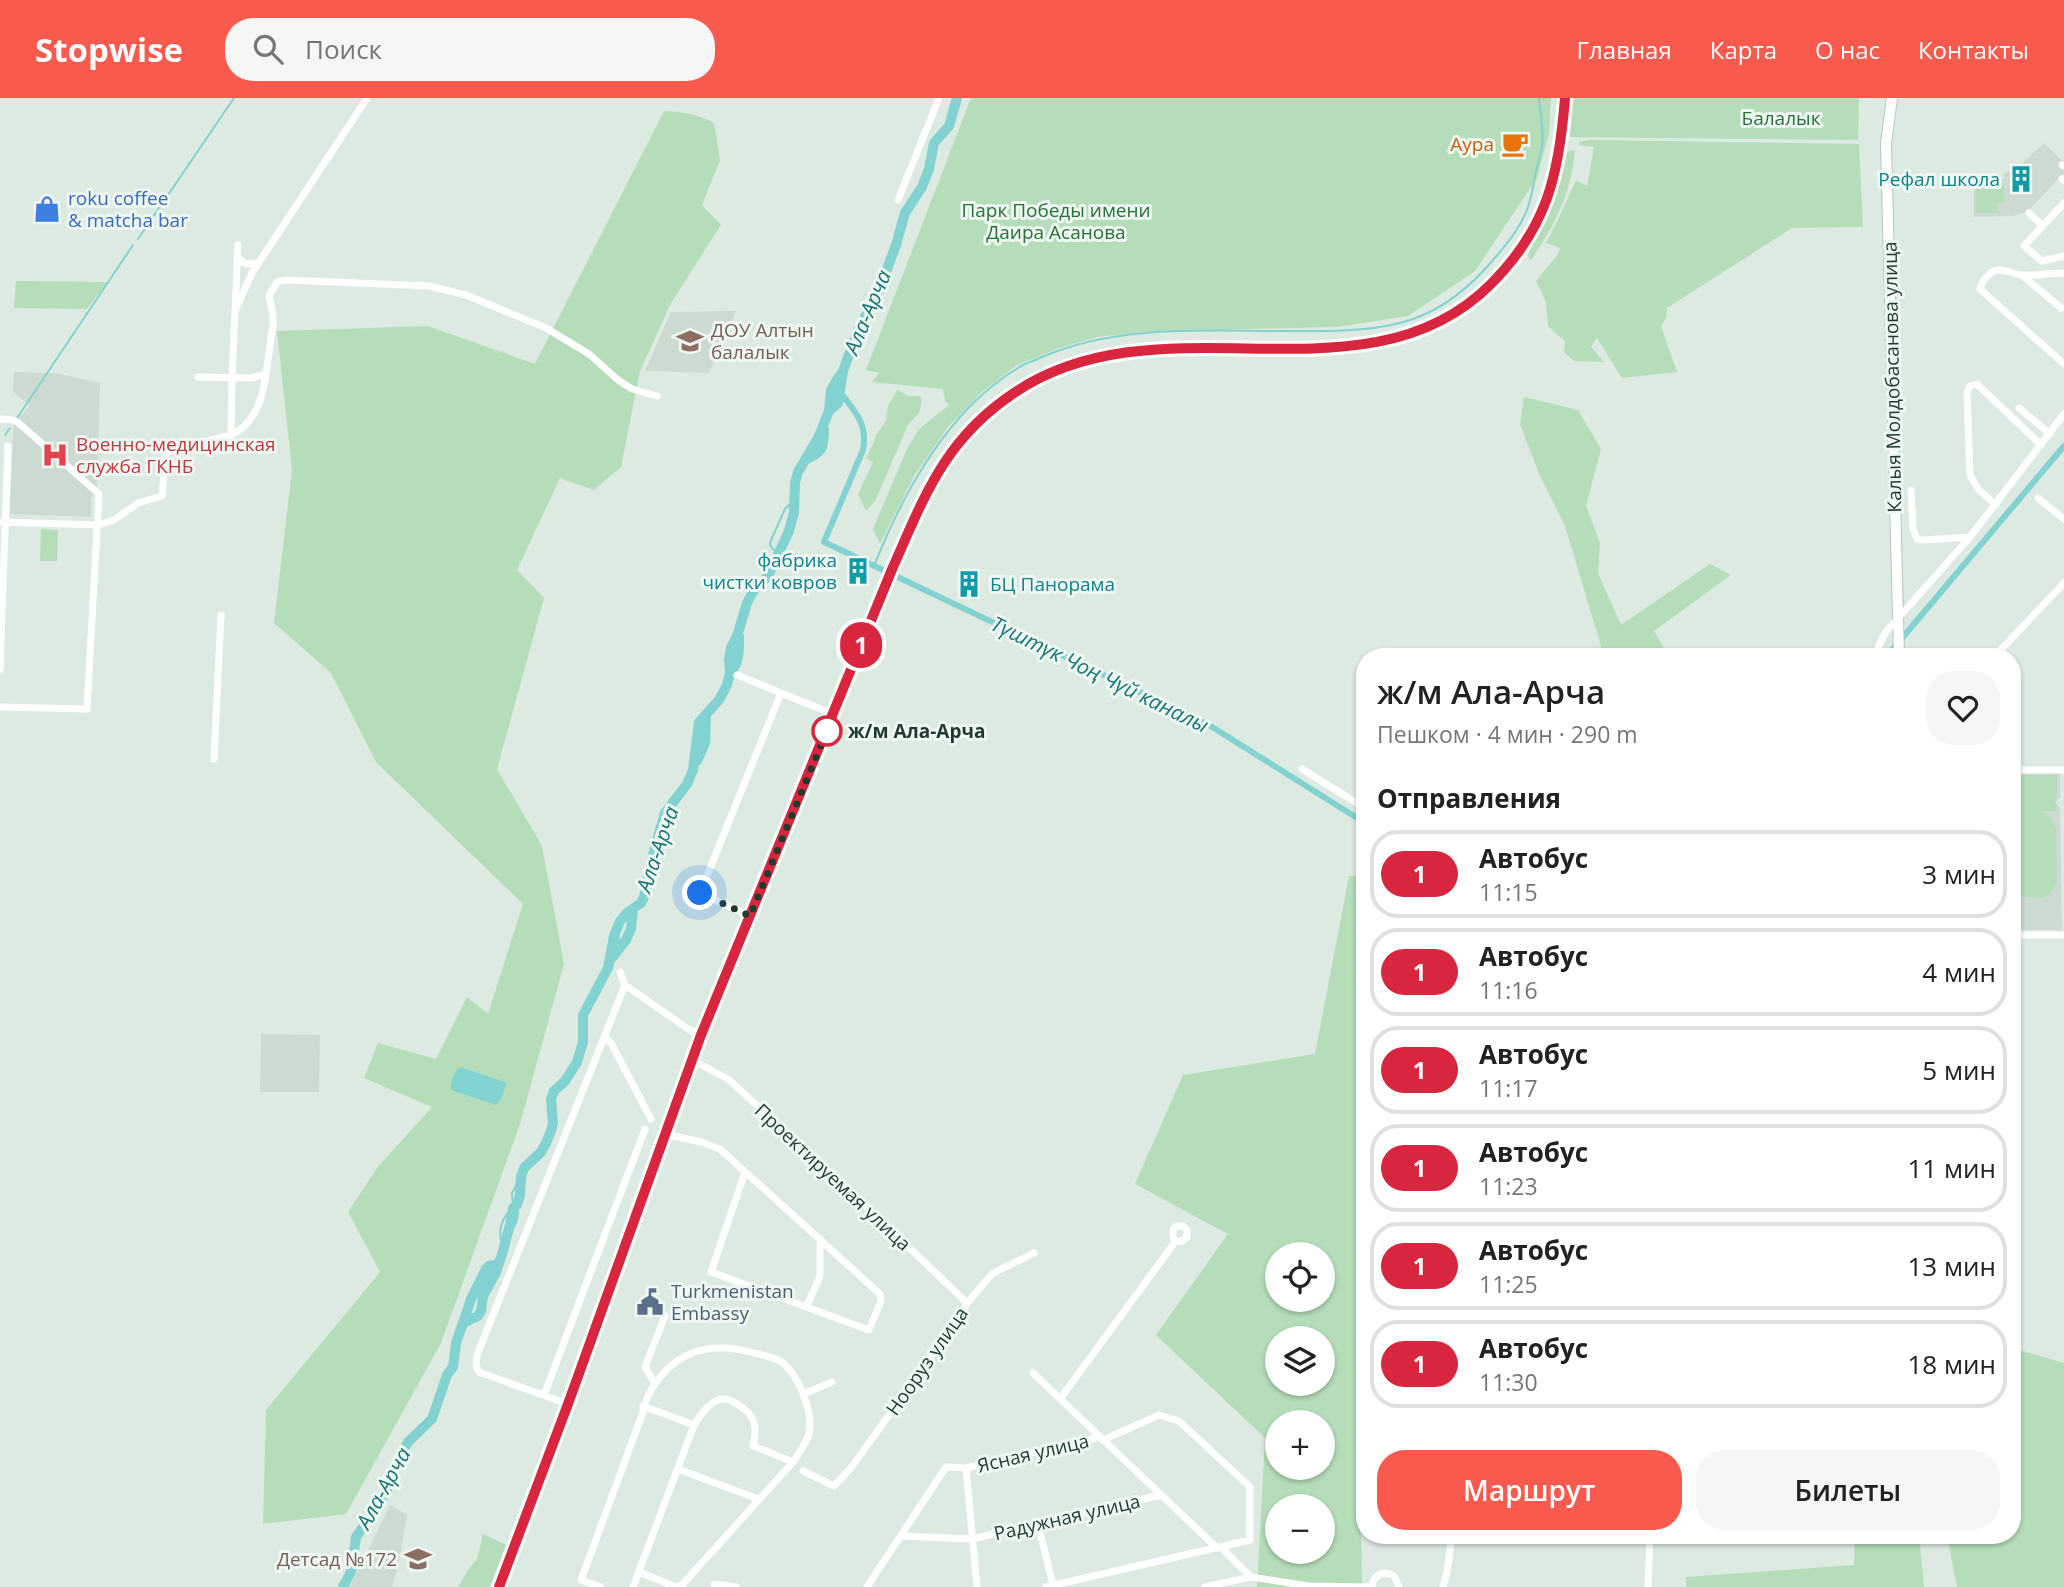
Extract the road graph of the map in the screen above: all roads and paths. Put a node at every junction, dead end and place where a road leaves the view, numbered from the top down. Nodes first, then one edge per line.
1 (368, 98) edge
2 (939, 98) edge
3 (1565, 98) edge
4 (1892, 98) edge
5 (898, 200) dead end
6 (2064, 203) edge
7 (2029, 213) dead end
8 (2042, 226) junction
9 (238, 245) dead end
10 (2064, 256) edge
11 (237, 257) junction
12 (259, 262) junction
13 (2064, 273) edge
14 (2022, 275) junction
15 (2061, 308) dead end
16 (235, 312) junction
17 (2064, 364) edge
18 (265, 374) junction
19 (198, 377) dead end
20 (232, 377) junction
21 (657, 396) dead end
22 (2020, 408) dead end
23 (2064, 414) edge
24 (0, 419) edge
25 (2050, 433) junction
26 (231, 435) junction
27 (2041, 445) junction
28 (8, 446) dead end
29 (1911, 490) dead end
30 (2038, 498) dead end
31 (1996, 505) junction
32 (2064, 519) edge
33 (4, 522) edge
34 (98, 525) junction
35 (1970, 537) junction
36 (2064, 583) edge
37 (221, 615) dead end
38 (1898, 619) junction
39 (1878, 648) edge
40 (1899, 648) edge
41 (2003, 648) edge
42 (0, 670) edge
43 (737, 675) dead end
44 (781, 693) junction
45 (0, 707) edge
46 (833, 714) junction
47 (214, 760) dead end
48 (1302, 769) dead end
49 (2021, 770) edge
50 (2064, 771) edge
51 (1356, 802) edge
52 (750, 916) junction
53 (2021, 935) edge
54 (2062, 935) dead end
55 (620, 972) dead end
56 (625, 985) junction
57 (701, 1035) junction
58 (604, 1037) junction
59 (692, 1060) junction
60 (651, 1119) dead end
61 (645, 1129) dead end
62 (664, 1134) junction
63 (745, 1172) junction
64 (820, 1239) junction
65 (1175, 1242) dead end
66 (1034, 1253) dead end
67 (967, 1303) junction
68 (805, 1306) junction
69 (665, 1316) dead end
70 (1033, 1373) dead end
71 (832, 1382) dead end
72 (654, 1384) junction
73 (803, 1394) junction
74 (544, 1395) junction
75 (1060, 1399) junction
76 (568, 1404) junction
77 (643, 1406) junction
78 (694, 1425) junction
79 (1102, 1439) junction
80 (793, 1462) junction
81 (966, 1468) junction
82 (678, 1469) junction
83 (803, 1471) dead end
84 (1161, 1495) junction
85 (758, 1499) junction
86 (1038, 1524) junction
87 (901, 1536) junction
88 (972, 1539) junction
89 (1451, 1544) edge
90 (1650, 1544) edge
91 (1219, 1547) junction
92 (639, 1572) junction
93 (1251, 1577) junction
94 (714, 1584) dead end
95 (1049, 1586) edge
96 (499, 1587) edge
97 (601, 1587) edge
98 (633, 1587) edge
99 (676, 1587) edge
100 (736, 1587) edge
101 (867, 1587) edge
102 (977, 1587) edge
103 (1205, 1587) edge
104 (1371, 1587) edge
105 (1399, 1587) edge
106 (1443, 1587) edge
107 (1648, 1587) edge

1 - 12 street
2 - 5 street
3 - 46 main road
4 - 38 main road, Калыя Молдобасанова улица
6 - 8 street
7 - 8 street
8 - 10 street
9 - 11 street
11 - 12 street
11 - 16 street
12 - 16 street
13 - 14 street
14 - 15 street
14 - 17 street
16 - 20 street
18 - 20 street
18 - 21 street
18 - 26 street
19 - 20 street
20 - 26 street
22 - 25 street
23 - 25 street
24 - 34 street
25 - 27 street
26 - 34 street
27 - 31 street
27 - 31 street
28 - 33 street
29 - 35 street
30 - 32 street
31 - 35 street
33 - 34 street
33 - 42 street
34 - 45 street
35 - 38 street
36 - 41 street
37 - 47 street
38 - 39 street
38 - 40 main road, Калыя Молдобасанова улица
43 - 44 street
44 - 46 street
44 - 52 street
46 - 52 main road
48 - 51 street
49 - 50 street
52 - 57 main road
53 - 54 street
55 - 56 street
56 - 57 street
56 - 58 street
57 - 59 main road
58 - 60 street
58 - 74 street
59 - 62 main road
59 - 67 street, Проектируемая улица
61 - 74 street
62 - 63 street
62 - 76 main road
63 - 64 street
63 - 68 street
64 - 68 street
64 - 68 street
65 - 75 street
66 - 67 street, Нооруз улица
67 - 83 street, Нооруз улица
69 - 72 street
70 - 75 street
71 - 73 street
72 - 73 street
72 - 77 street
73 - 80 street
74 - 76 street
75 - 79 street
76 - 96 main road
77 - 78 street
77 - 97 street
78 - 80 street
78 - 82 street
79 - 81 street, Ясная улица
79 - 84 street
79 - 91 street, Ясная улица
80 - 85 street
81 - 87 street, Ясная улица
81 - 88 street
82 - 85 street
82 - 92 street
84 - 86 street, Радужная улица
84 - 91 street
85 - 99 street
86 - 88 street, Радужная улица
86 - 95 street
87 - 88 street, Радужная улица
87 - 101 street
88 - 102 street
89 - 106 street
90 - 107 street
91 - 93 street
91 - 95 street
92 - 98 street
92 - 99 street
93 - 103 street
93 - 104 street
94 - 100 street
104 - 105 street

